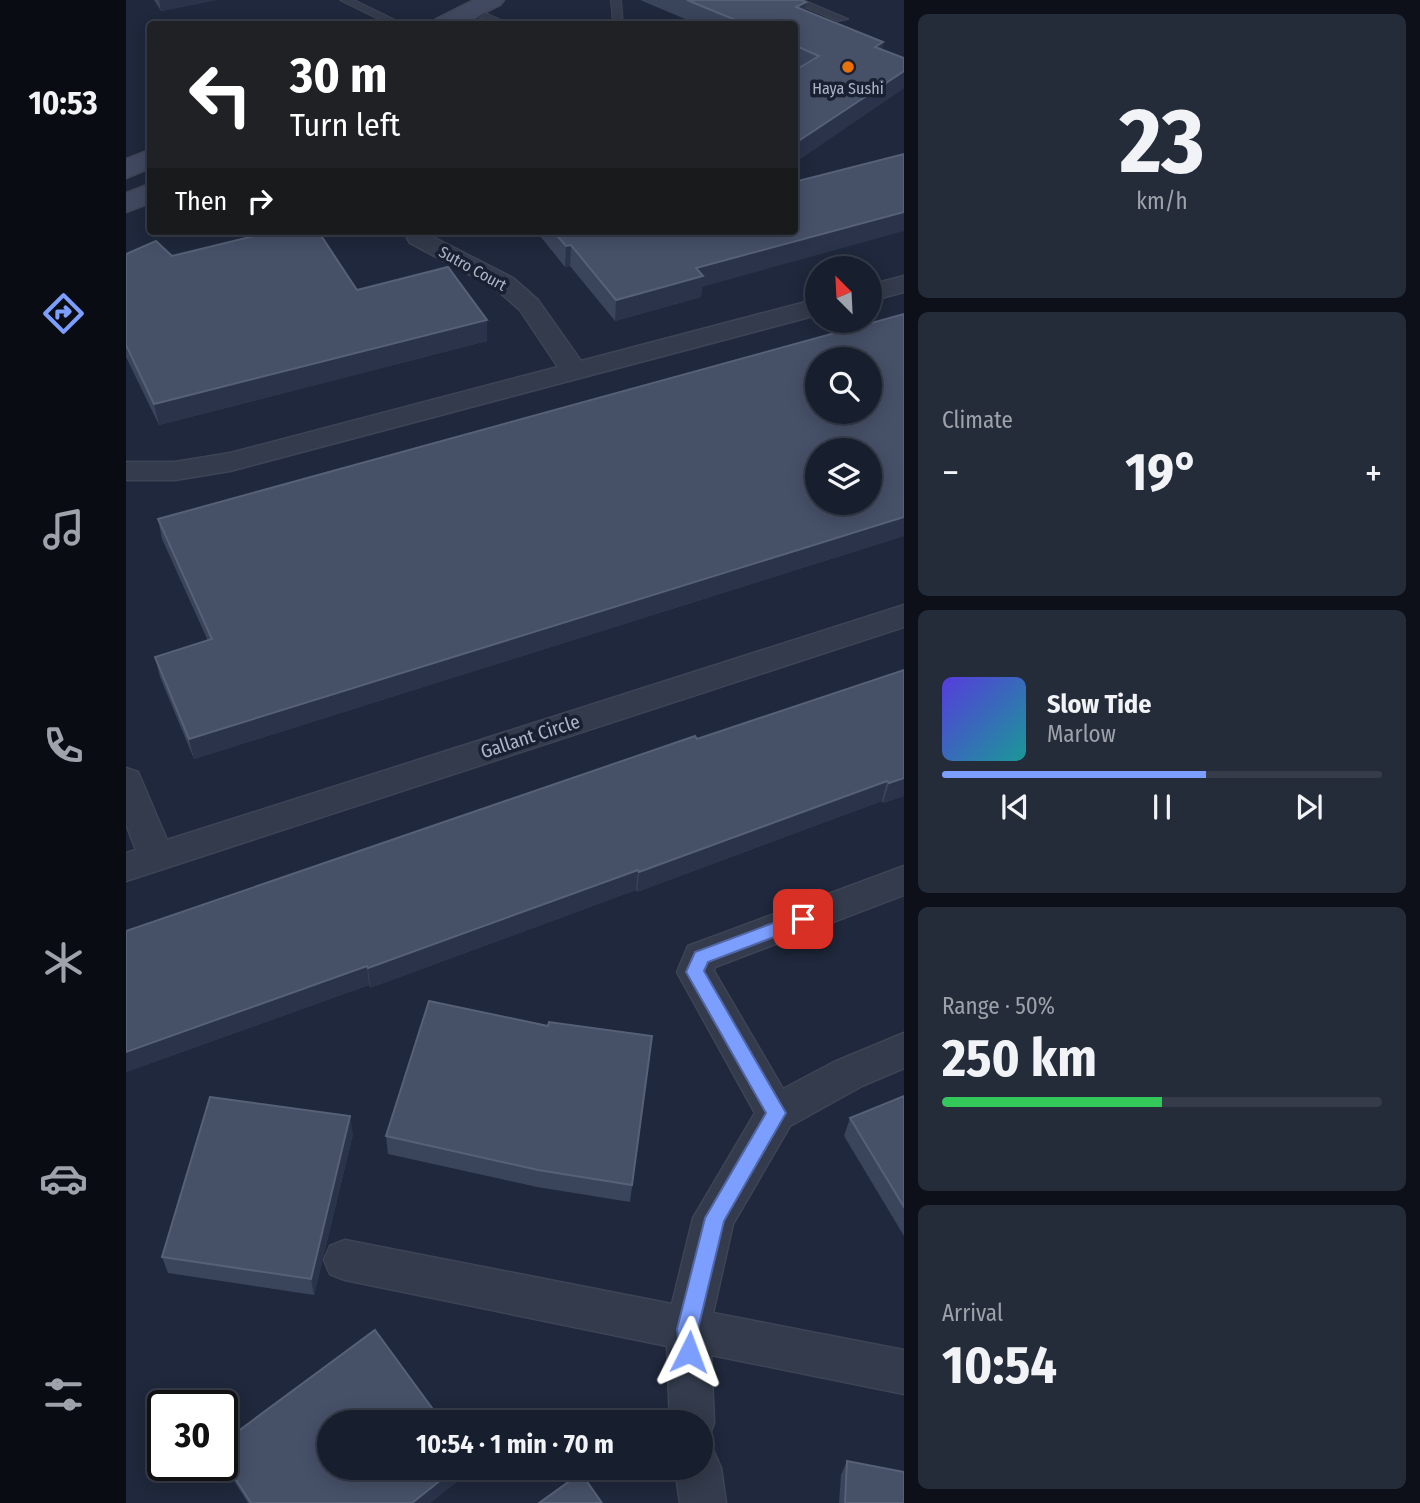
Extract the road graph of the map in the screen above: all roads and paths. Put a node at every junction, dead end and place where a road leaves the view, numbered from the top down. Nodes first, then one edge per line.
1 (345, 0) edge
2 (615, 0) edge
3 (793, 0) edge
4 (482, 6) edge
5 (842, 19) dead end
6 (390, 21) edge
7 (451, 21) edge
8 (500, 21) edge
9 (619, 21) edge
10 (147, 160) edge
11 (126, 170) edge
12 (147, 194) edge
13 (126, 204) edge
14 (419, 238) dead end
15 (904, 284) edge
16 (882, 290) edge
17 (805, 310) edge
18 (574, 370) junction
19 (126, 471) edge
20 (904, 616) edge
21 (126, 781) edge
22 (141, 862) edge
23 (904, 880) edge
24 (904, 1050) edge
25 (776, 1113) junction
26 (345, 1260) dead end
27 (688, 1329) junction
28 (904, 1371) edge
29 (691, 1410) edge
30 (700, 1480) edge
31 (703, 1503) edge

1 - 6 lane
2 - 9 lane
3 - 5 lane
4 - 7 main road
4 - 8 lane
10 - 11 main road
12 - 13 main road
14 - 18 street, Sutro Court
15 - 16 street
17 - 18 street
18 - 19 street
20 - 22 street, Gallant Circle
21 - 22 street
23 - 25 street
24 - 25 street
25 - 27 street
26 - 27 street
27 - 28 street
27 - 29 street
30 - 31 street

